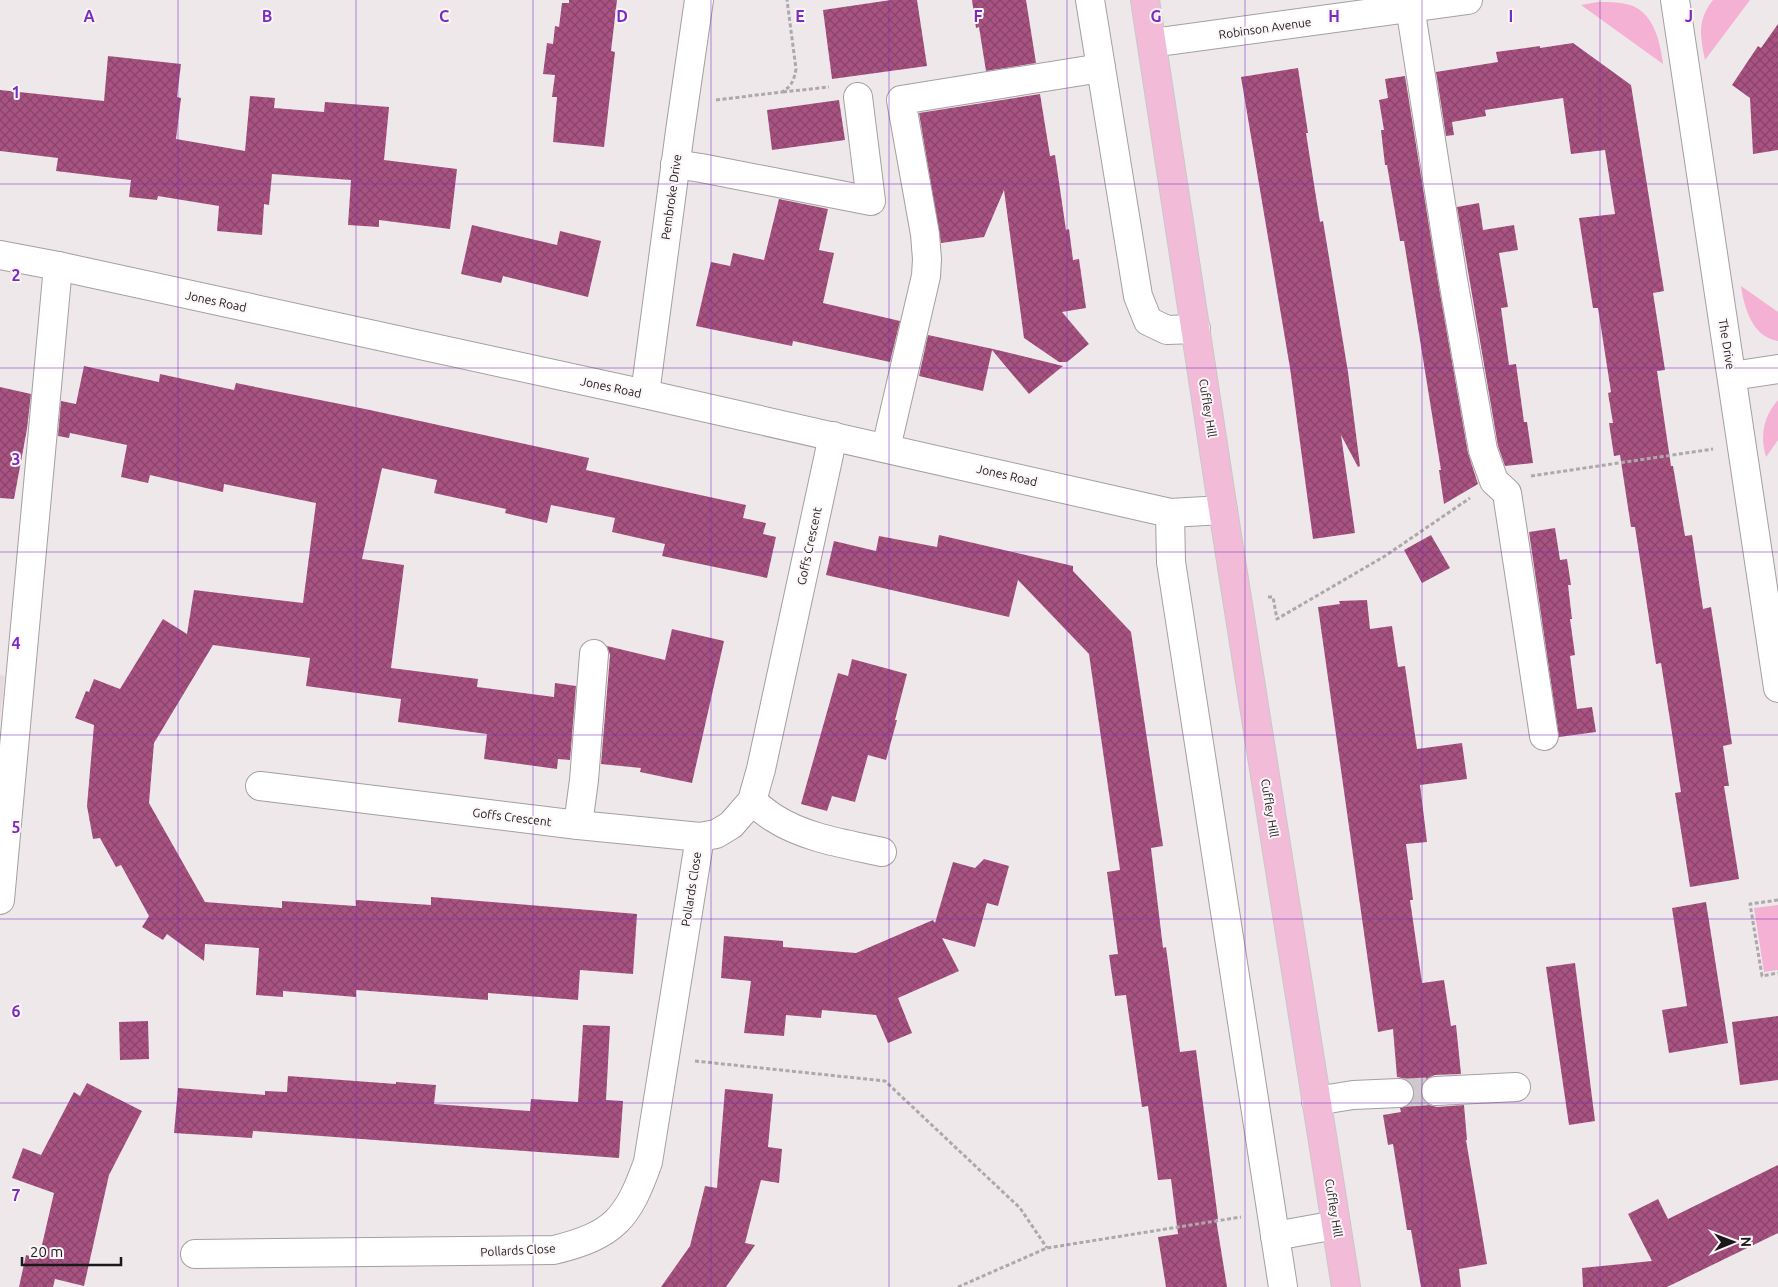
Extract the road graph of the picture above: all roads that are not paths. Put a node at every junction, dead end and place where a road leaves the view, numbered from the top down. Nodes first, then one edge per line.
1 (699, 0) edge
2 (1090, 0) edge
3 (1145, 0) edge
4 (1468, 0) edge
5 (1675, 0) edge
6 (1410, 4) edge
7 (1152, 43) junction
8 (1101, 68) junction
9 (858, 97) dead end
10 (675, 164) junction
11 (0, 255) edge
12 (58, 266) junction
13 (1196, 329) junction
14 (1778, 369) edge
15 (1732, 376) junction
16 (645, 394) junction
17 (833, 436) junction
18 (886, 448) junction
19 (1223, 510) junction
20 (1170, 513) junction
21 (594, 654) dead end
22 (1778, 688) edge
23 (1544, 736) dead end
24 (260, 786) dead end
25 (752, 801) junction
26 (578, 825) junction
27 (700, 837) junction
28 (882, 852) dead end
29 (0, 900) edge
30 (1516, 1087) dead end
31 (1436, 1091) tunnel mouth
32 (1399, 1093) tunnel mouth
33 (1316, 1101) junction
34 (1273, 1224) junction
35 (1336, 1225) junction
36 (195, 1254) dead end
37 (1283, 1287) edge
38 (1346, 1287) edge

1 - 10 street, Pembroke Drive
2 - 8 street
3 - 7 main road, Cuffley Hill
4 - 6 street, Robinson Avenue
5 - 15 street, The Drive
6 - 7 street, Robinson Avenue
6 - 23 street
7 - 13 main road, Cuffley Hill
8 - 13 street
8 - 18 street
9 - 10 street
10 - 16 street, Pembroke Drive
11 - 12 street, Jones Road
12 - 16 street, Jones Road
12 - 29 street
13 - 19 main road, Cuffley Hill
14 - 15 street
15 - 22 street, The Drive
16 - 17 street, Jones Road
17 - 18 street, Jones Road
17 - 25 street, Goffs Crescent
18 - 20 street, Jones Road
19 - 20 street, Jones Road
19 - 33 main road, Cuffley Hill
20 - 34 street
21 - 26 street
24 - 26 street, Goffs Crescent
25 - 27 street, Goffs Crescent
25 - 28 street
26 - 27 street, Goffs Crescent
27 - 36 street, Pollards Close
30 - 31 street
32 - 33 street
33 - 35 main road, Cuffley Hill
34 - 35 street
34 - 37 street
35 - 38 main road, Cuffley Hill

